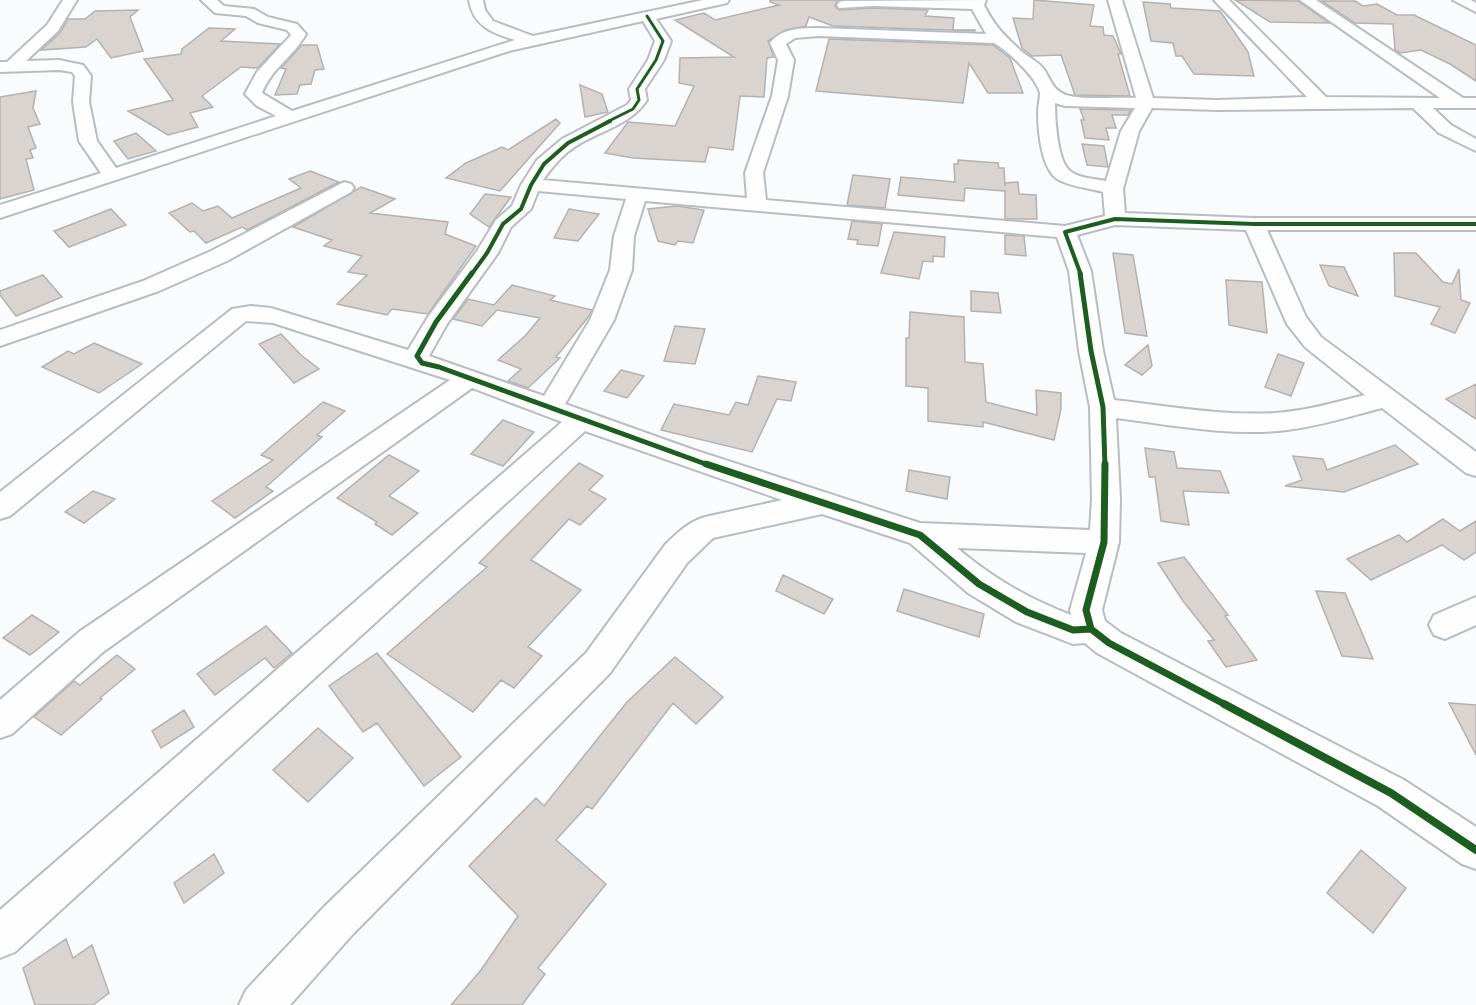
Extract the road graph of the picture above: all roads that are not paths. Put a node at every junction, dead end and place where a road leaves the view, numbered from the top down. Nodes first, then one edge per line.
1 (70, 0) edge
2 (208, 0) edge
3 (476, 0) edge
4 (722, 0) edge
5 (1115, 0) edge
6 (1221, 0) edge
7 (1307, 0) edge
8 (1460, 0) edge
9 (978, 2) edge
10 (844, 5) dead end
11 (1476, 8) edge
12 (647, 16) junction
13 (997, 39) junction
14 (532, 41) junction
15 (6, 66) edge
16 (1048, 93) junction
17 (1321, 102) junction
18 (1418, 103) junction
19 (1468, 103) edge
20 (1146, 104) junction
21 (291, 117) junction
22 (1476, 146) edge
23 (112, 175) junction
24 (531, 185) junction
25 (344, 188) dead end
26 (1113, 189) junction
27 (637, 194) junction
28 (757, 205) junction
29 (0, 212) edge
30 (1115, 219) junction
31 (1254, 224) junction
32 (1476, 224) edge
33 (1065, 232) junction
34 (2, 334) edge
35 (422, 363) junction
36 (470, 378) junction
37 (1386, 398) junction
38 (550, 407) junction
39 (1103, 407) junction
40 (582, 419) junction
41 (1476, 465) edge
42 (822, 503) junction
43 (0, 508) edge
44 (920, 535) junction
45 (1104, 542) junction
46 (1476, 610) edge
47 (1445, 625) dead end
48 (1091, 629) junction
49 (0, 722) edge
50 (1476, 850) edge
51 (0, 937) edge
52 (261, 1005) edge

1 - 15 street
2 - 21 street
3 - 14 street
4 - 12 street
5 - 20 street
6 - 17 street
7 - 19 street
8 - 11 street
9 - 10 street
9 - 13 street
12 - 14 street
12 - 24 street
13 - 16 street
13 - 28 street
14 - 21 street
15 - 23 street
16 - 20 street
16 - 26 street
17 - 18 street
17 - 20 street
18 - 19 street
18 - 22 street
20 - 26 street
21 - 23 street
23 - 29 street
24 - 27 street
24 - 35 street
25 - 34 street
26 - 30 street
27 - 28 street
27 - 38 street
28 - 33 street
30 - 31 street
30 - 33 street
31 - 32 street
31 - 37 street
33 - 39 street
35 - 36 street
35 - 43 street
36 - 38 street
36 - 49 street
37 - 39 street
37 - 41 street
38 - 40 street
39 - 45 street
40 - 42 street
40 - 51 street
42 - 44 street
42 - 52 street
44 - 45 street
44 - 48 street
45 - 48 street
46 - 47 street
48 - 50 street

